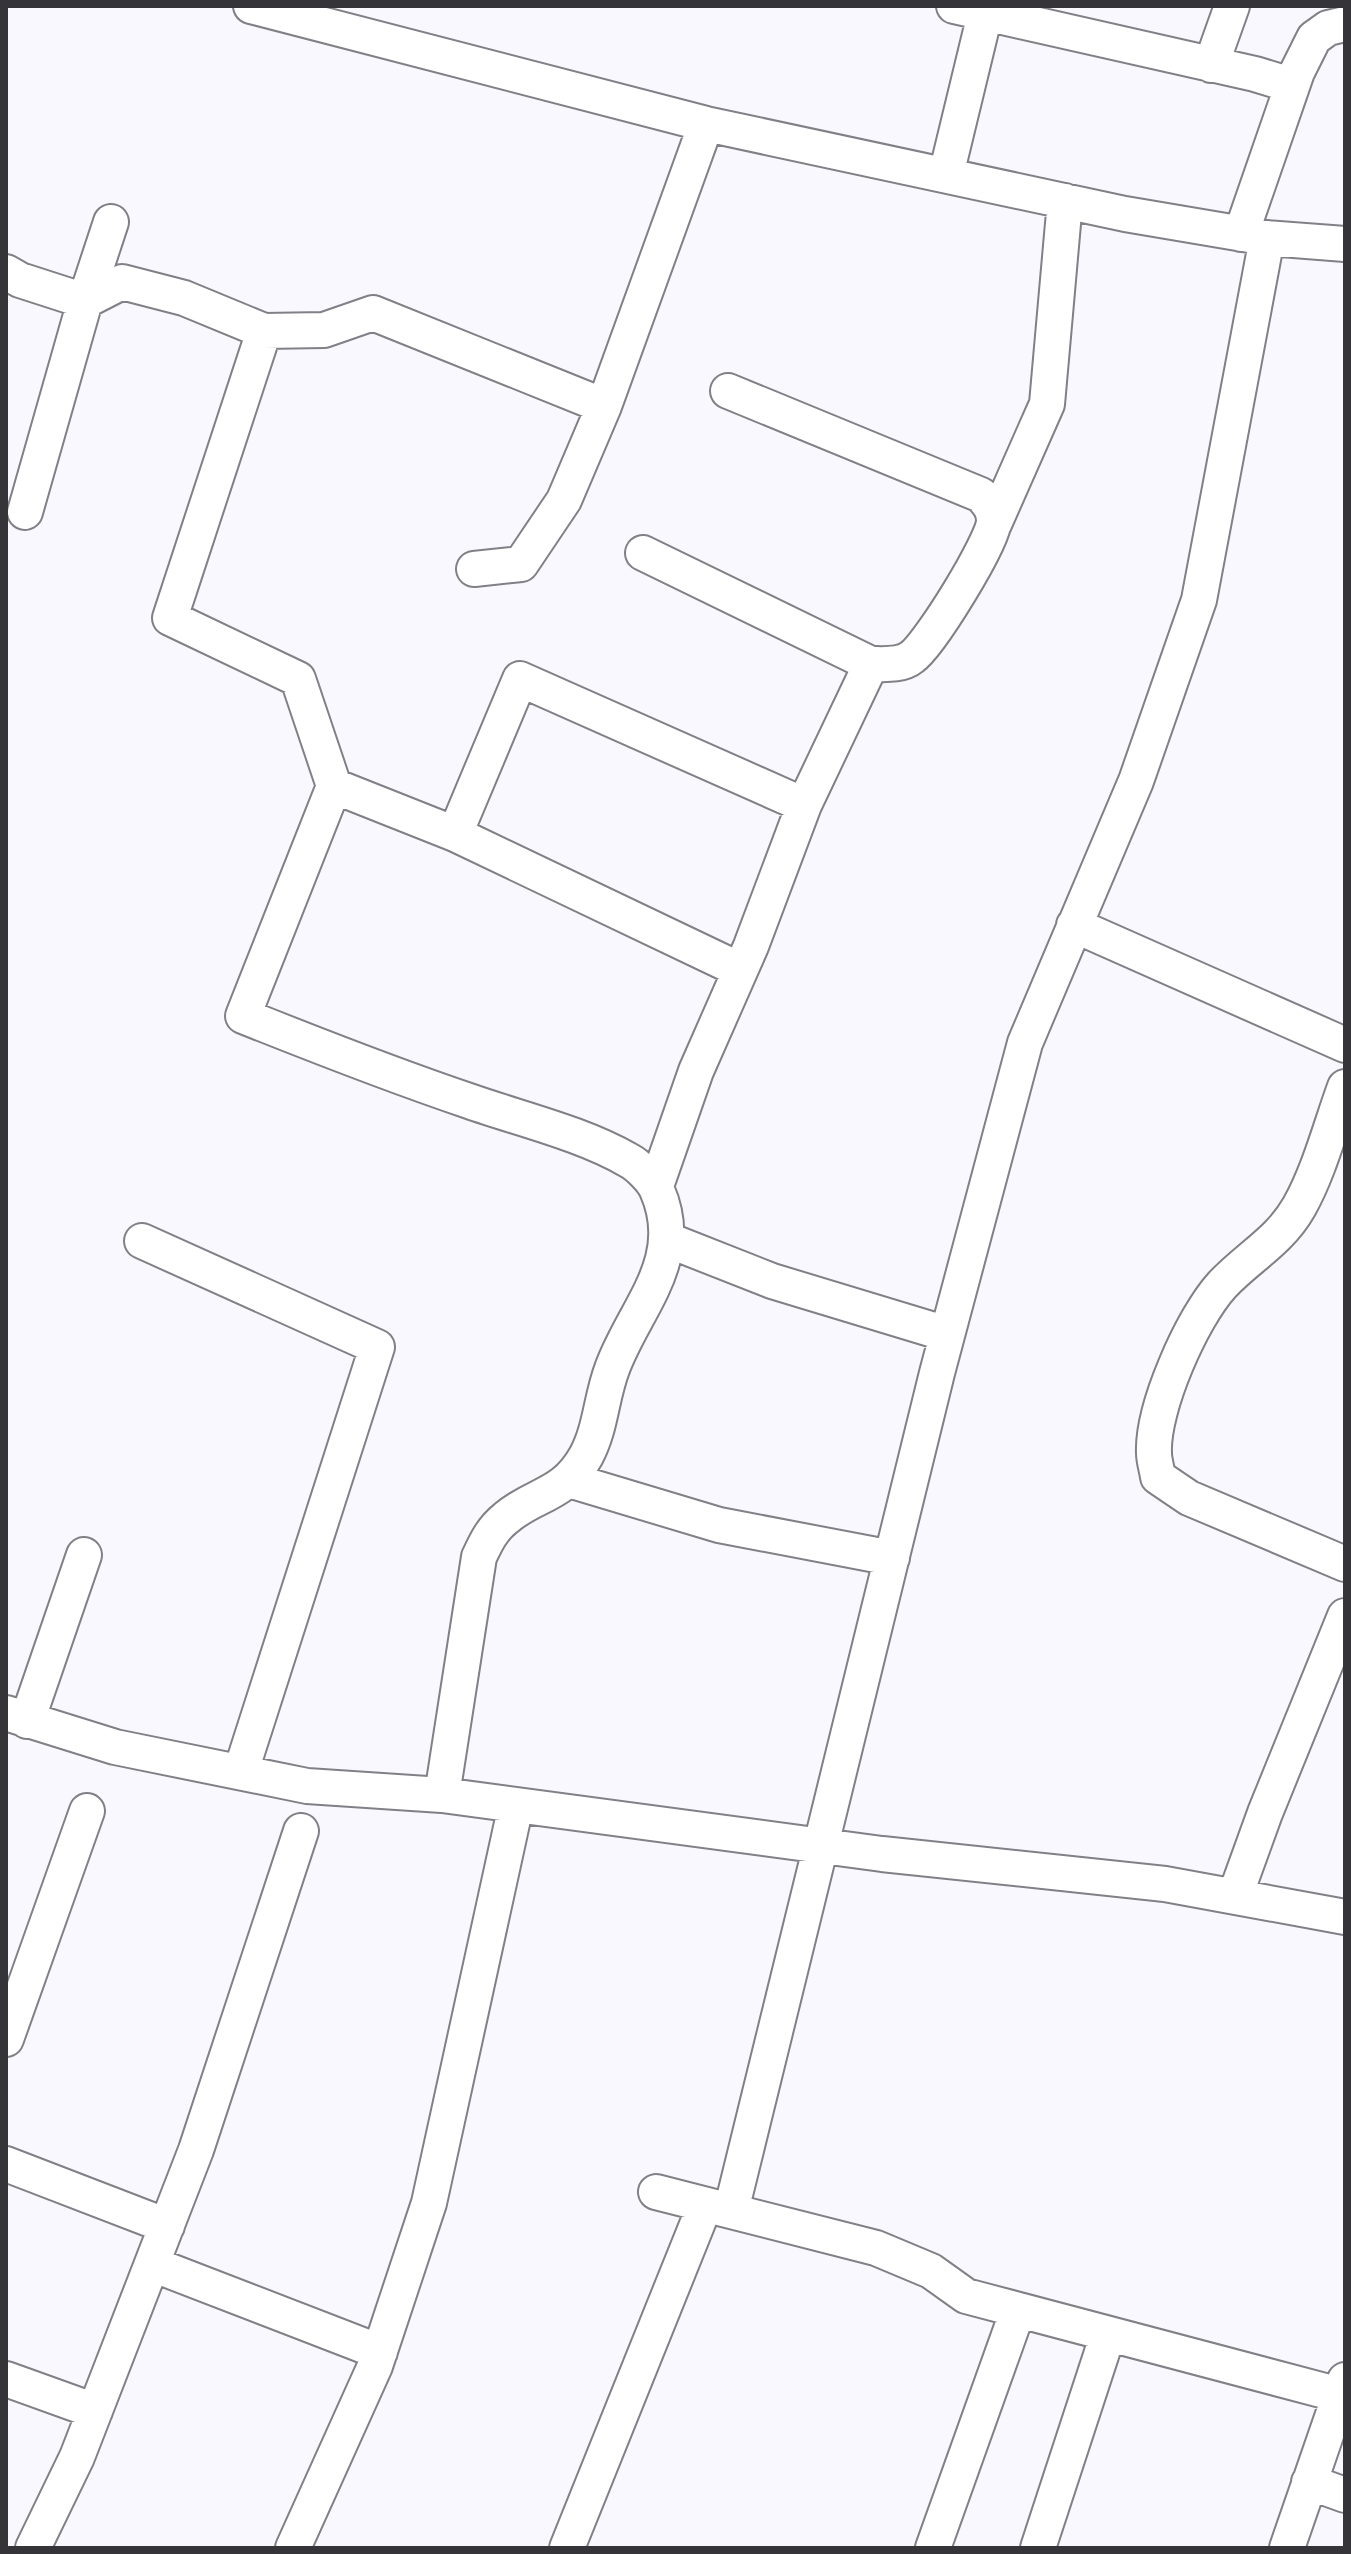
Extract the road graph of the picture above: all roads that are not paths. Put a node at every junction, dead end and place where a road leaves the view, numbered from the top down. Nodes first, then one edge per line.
1 (251, 6) edge
2 (1232, 6) edge
3 (969, 10) edge
4 (1026, 13) edge
5 (324, 15) edge
6 (1345, 24) edge
7 (1211, 65) junction
8 (1291, 85) junction
9 (706, 124) junction
10 (946, 175) junction
11 (1065, 201) junction
12 (111, 222) dead end
13 (1254, 236) junction
14 (1345, 244) edge
15 (6, 272) edge
16 (85, 301) junction
17 (264, 331) junction
18 (728, 391) dead end
19 (604, 406) junction
20 (25, 512) dead end
21 (994, 524) junction
22 (643, 553) dead end
23 (474, 569) dead end
24 (871, 664) junction
25 (334, 786) junction
26 (804, 805) junction
27 (455, 834) junction
28 (1074, 925) junction
29 (740, 970) junction
30 (1345, 1045) edge
31 (1345, 1087) edge
32 (656, 1186) junction
33 (668, 1240) junction
34 (142, 1241) dead end
35 (947, 1334) junction
36 (569, 1480) junction
37 (84, 1555) dead end
38 (892, 1558) junction
39 (1345, 1564) edge
40 (1345, 1616) edge
41 (16, 1717) edge
42 (241, 1771) junction
43 (442, 1795) junction
44 (516, 1805) junction
45 (87, 1811) dead end
46 (301, 1831) dead end
47 (822, 1846) junction
48 (1235, 1896) junction
49 (1345, 1917) edge
50 (6, 2039) edge
51 (6, 2164) edge
52 (656, 2192) dead end
53 (718, 2208) junction
54 (167, 2226) junction
55 (152, 2264) junction
56 (1018, 2310) junction
57 (1108, 2334) junction
58 (380, 2352) junction
59 (6, 2379) edge
60 (1342, 2388) edge
61 (95, 2411) junction
62 (1309, 2482) junction
63 (1345, 2495) edge
64 (33, 2548) edge
65 (293, 2548) edge
66 (567, 2548) edge
67 (933, 2548) edge
68 (1038, 2548) edge
69 (1287, 2548) edge

1 - 5 street
2 - 7 street
3 - 4 street
3 - 10 street
4 - 7 street
5 - 9 street
6 - 8 street
7 - 8 street
8 - 13 street
9 - 10 street
9 - 19 street
10 - 11 street
11 - 13 street
11 - 21 street
12 - 16 street
13 - 14 street
13 - 28 street
15 - 16 street
16 - 17 street
16 - 20 street
17 - 19 street
17 - 25 street
18 - 21 street
19 - 23 street
21 - 24 street
22 - 24 street
24 - 26 street
25 - 27 street
25 - 32 street
26 - 27 street
26 - 29 street
27 - 29 street
28 - 30 street
28 - 35 street
29 - 32 street
31 - 39 street
32 - 33 street
33 - 35 street
33 - 36 street
34 - 42 street
35 - 38 street
36 - 38 street
36 - 43 street
37 - 41 street
38 - 47 street
40 - 48 street
41 - 42 street
42 - 43 street
43 - 44 street
44 - 47 street
44 - 58 street
45 - 50 street
46 - 54 street
47 - 48 street
47 - 53 street
48 - 49 street
51 - 54 street
52 - 53 street
53 - 56 street
53 - 66 street
54 - 55 street
55 - 58 street
55 - 61 street
56 - 57 street
56 - 67 street
57 - 60 street
57 - 68 street
58 - 65 street
59 - 61 street
60 - 62 street
61 - 64 street
62 - 63 street
62 - 69 street

